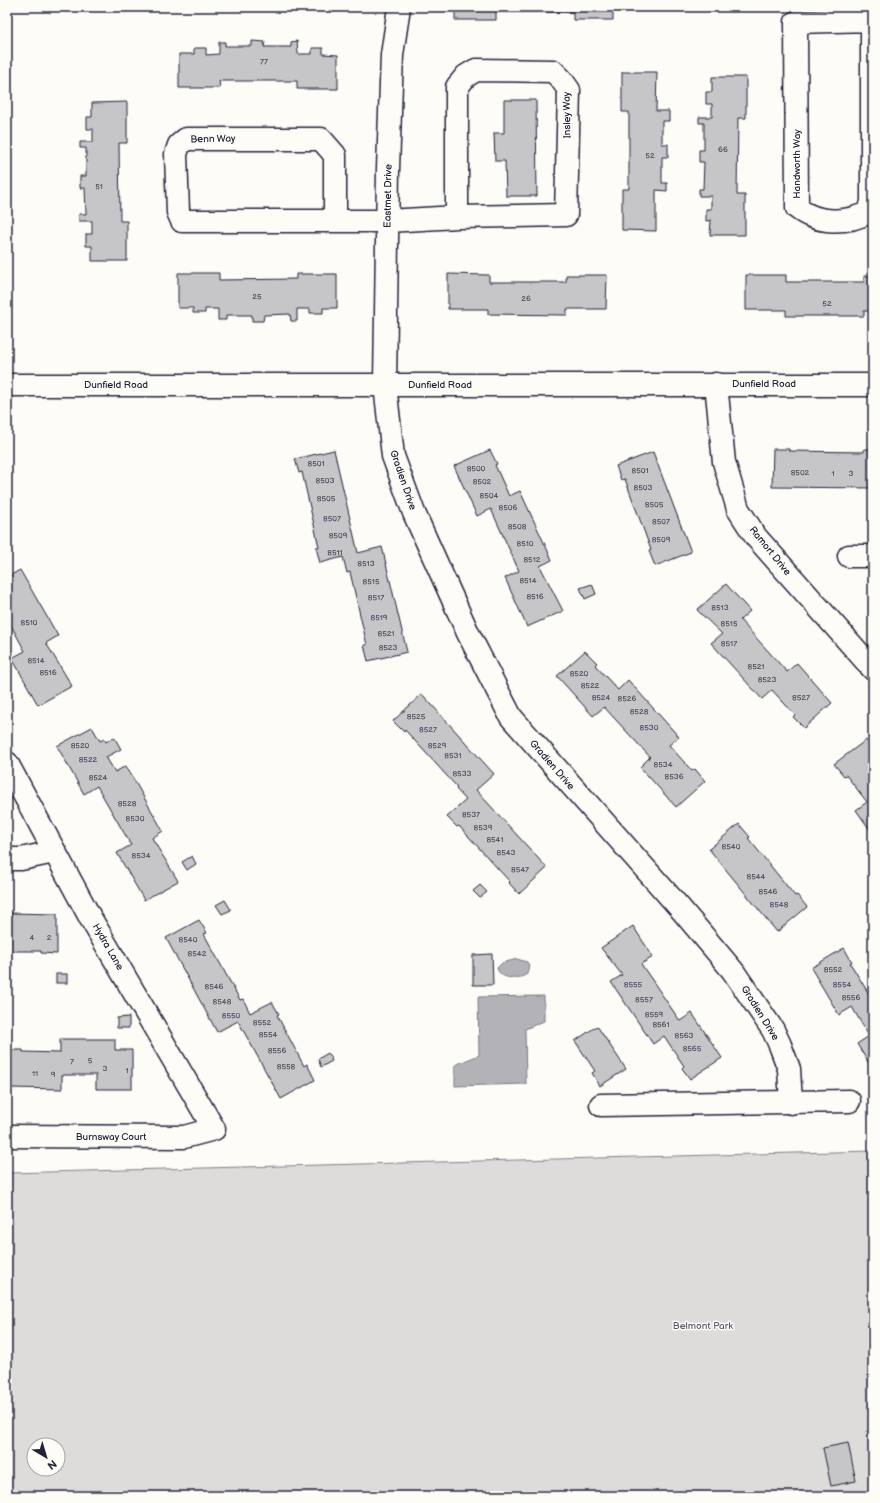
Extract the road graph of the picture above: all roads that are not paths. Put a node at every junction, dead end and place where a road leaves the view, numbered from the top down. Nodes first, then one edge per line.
1 (399, 7) edge
2 (872, 20) edge
3 (456, 217) junction
4 (335, 220) junction
5 (387, 221) junction
6 (716, 384) junction
7 (7, 385) edge
8 (385, 385) junction
9 (873, 385) edge
10 (849, 556) dead end
11 (873, 556) edge
12 (873, 670) edge
13 (7, 763) edge
14 (54, 852) junction
15 (7, 859) edge
16 (849, 1101) dead end
17 (791, 1103) junction
18 (601, 1105) dead end
19 (214, 1129) joint
20 (7, 1136) edge

1 - 5 street, Eastmet Drive
2 - 2 street, Handworth Way
3 - 3 street, Insley Way
3 - 5 street, Insley Way
4 - 4 street, Benn Way
4 - 5 street, Benn Way
5 - 8 street, Eastmet Drive
6 - 8 street, Dunfield Road
6 - 9 street, Dunfield Road
6 - 12 street, Ramort Drive
7 - 8 street, Dunfield Road
8 - 17 street, Gradien Drive
10 - 11 street
13 - 14 street, Hydra Lane
14 - 15 street
14 - 19 street, Hydra Lane
16 - 17 street
17 - 18 street
19 - 20 street, Burnsway Court

